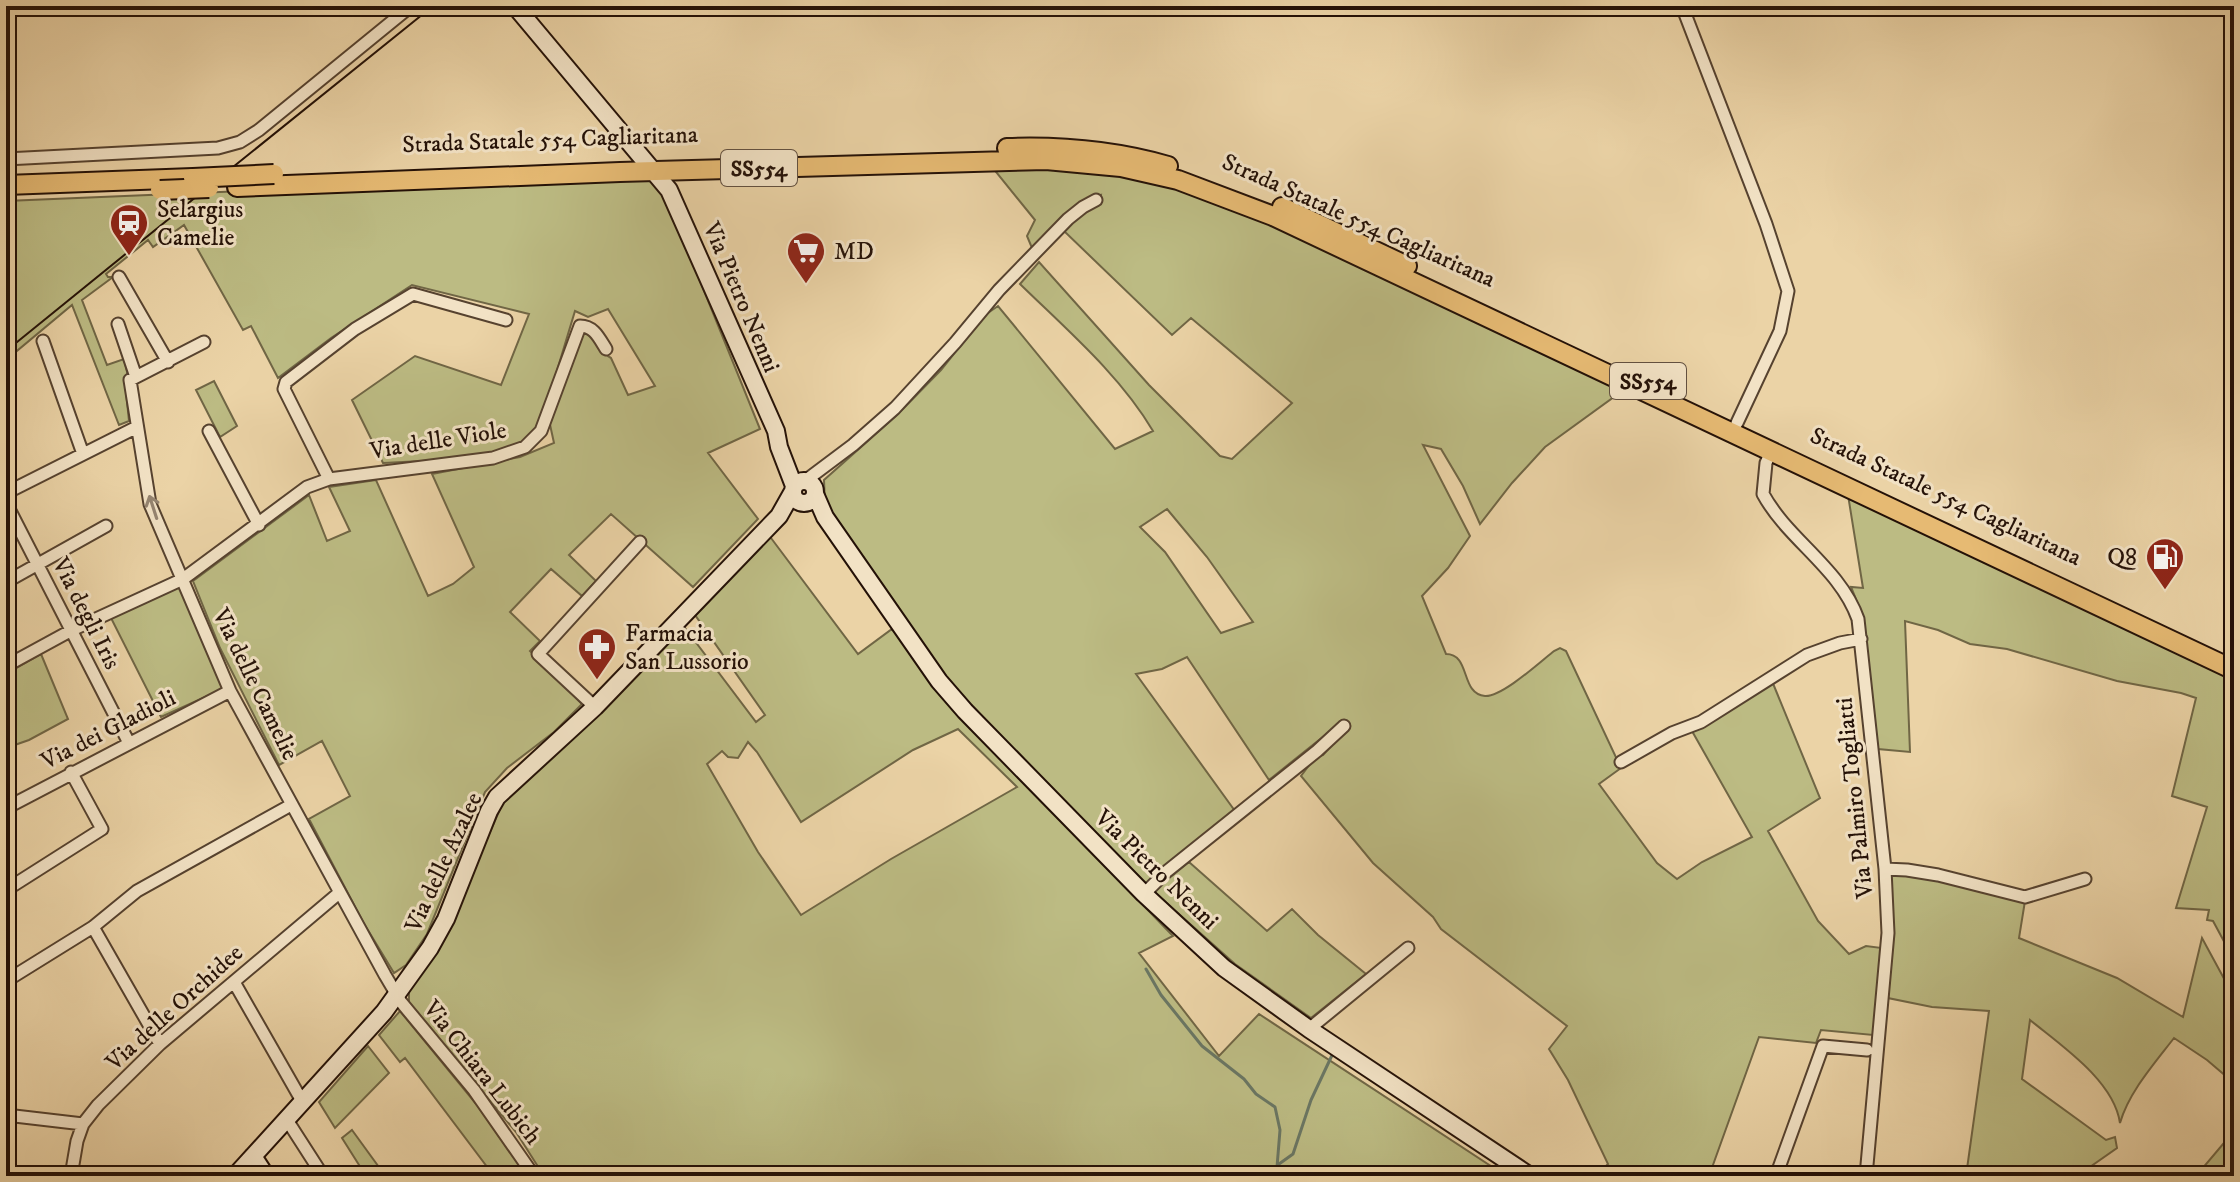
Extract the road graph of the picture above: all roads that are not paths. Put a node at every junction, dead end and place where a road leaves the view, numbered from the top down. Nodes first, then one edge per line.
1 (411, 6) edge
2 (515, 6) edge
3 (1682, 6) edge
4 (6, 159) edge
5 (648, 166) junction
6 (6, 185) edge
7 (6, 196) edge
8 (1096, 200) dead end
9 (119, 277) dead end
10 (506, 320) dead end
11 (118, 324) dead end
12 (43, 341) dead end
13 (204, 342) dead end
14 (606, 349) dead end
15 (168, 362) junction
16 (136, 377) junction
17 (1737, 423) junction
18 (137, 427) junction
19 (209, 431) dead end
20 (1771, 451) junction
21 (83, 454) junction
22 (6, 478) edge
23 (329, 479) junction
24 (8, 491) edge
25 (804, 491) junction
26 (6, 503) edge
27 (259, 525) junction
28 (106, 526) dead end
29 (640, 542) dead end
30 (37, 564) junction
31 (183, 579) junction
32 (6, 582) edge
33 (72, 630) junction
34 (1861, 639) junction
35 (2234, 658) edge
36 (6, 666) edge
37 (2234, 670) edge
38 (230, 691) junction
39 (595, 707) junction
40 (1344, 726) dead end
41 (129, 743) junction
42 (1621, 762) dead end
43 (71, 772) junction
44 (291, 805) junction
45 (6, 808) edge
46 (1885, 869) junction
47 (2085, 879) dead end
48 (6, 890) edge
49 (339, 893) junction
50 (1144, 894) junction
51 (93, 927) junction
52 (1408, 948) dead end
53 (6, 981) edge
54 (234, 982) junction
55 (397, 995) junction
56 (1309, 1029) junction
57 (160, 1044) junction
58 (1867, 1050) dead end
59 (302, 1101) junction
60 (6, 1115) edge
61 (287, 1120) junction
62 (83, 1124) junction
63 (253, 1156) junction
64 (71, 1176) edge
65 (235, 1176) edge
66 (266, 1176) edge
67 (323, 1176) edge
68 (534, 1176) edge
69 (1530, 1176) edge
70 (1776, 1176) edge
71 (1866, 1176) edge

1 - 4 street
2 - 5 street, Via Pietro Nenni
3 - 17 street
5 - 6 main road, Strada Statale 554 Cagliaritana / SS554, bridge
5 - 7 main road, Strada Statale 554 Cagliaritana / SS554, bridge
5 - 17 main road, Strada Statale 554 Cagliaritana / SS554
5 - 20 main road, Strada Statale 554 Cagliaritana / SS554
5 - 25 street, Via Pietro Nenni
8 - 25 street
9 - 15 street
10 - 23 street
11 - 16 street, Via delle Camelie
12 - 21 street
13 - 15 street
14 - 23 street, Via delle Viole
15 - 16 street
16 - 18 street, Via delle Camelie
17 - 35 main road, Strada Statale 554 Cagliaritana / SS554
18 - 21 street
31 -> 18 street, Via delle Camelie
19 - 27 street
20 - 34 street, Via Palmiro Togliatti
20 - 37 main road, Strada Statale 554 Cagliaritana / SS554
21 - 24 street
22 - 24 street
23 - 27 street, Via delle Viole
25 - 39 street, Via delle Azalee
25 - 50 street, Via Pietro Nenni
26 - 30 street, Via degli Iris
27 - 31 street, Via delle Viole
28 - 30 street
29 - 39 street
30 - 32 street
30 - 33 street, Via degli Iris
31 - 33 street, Via delle Viole
31 - 38 street, Via delle Camelie
33 - 36 street, Via delle Viole
33 - 41 street, Via degli Iris
34 - 42 street
34 - 46 street, Via Palmiro Togliatti
38 - 41 street, Via dei Gladioli
38 - 44 street, Via delle Camelie
39 - 55 street, Via delle Azalee
40 - 50 street
41 - 43 street, Via dei Gladioli
43 - 45 street, Via dei Gladioli
43 - 48 street
44 - 49 street, Via delle Camelie
44 - 51 street
46 - 47 street
46 - 71 street, Via Palmiro Togliatti
49 - 54 street, Via delle Orchidee
49 - 55 street, Via delle Camelie
50 - 56 street, Via Pietro Nenni
51 - 53 street
51 - 57 street
52 - 56 street
54 - 57 street, Via delle Orchidee
54 - 59 street
55 - 59 street, Via delle Azalee
55 - 68 street, Via Chiara Lubich
56 - 69 street, Via Pietro Nenni
57 - 62 street, Via delle Orchidee
58 - 70 street
59 - 61 street, Via delle Azalee
60 - 62 street
61 - 63 street, Via delle Azalee
61 - 67 street
62 - 64 street, Via delle Orchidee
63 - 65 street, Via delle Azalee
63 - 66 street

